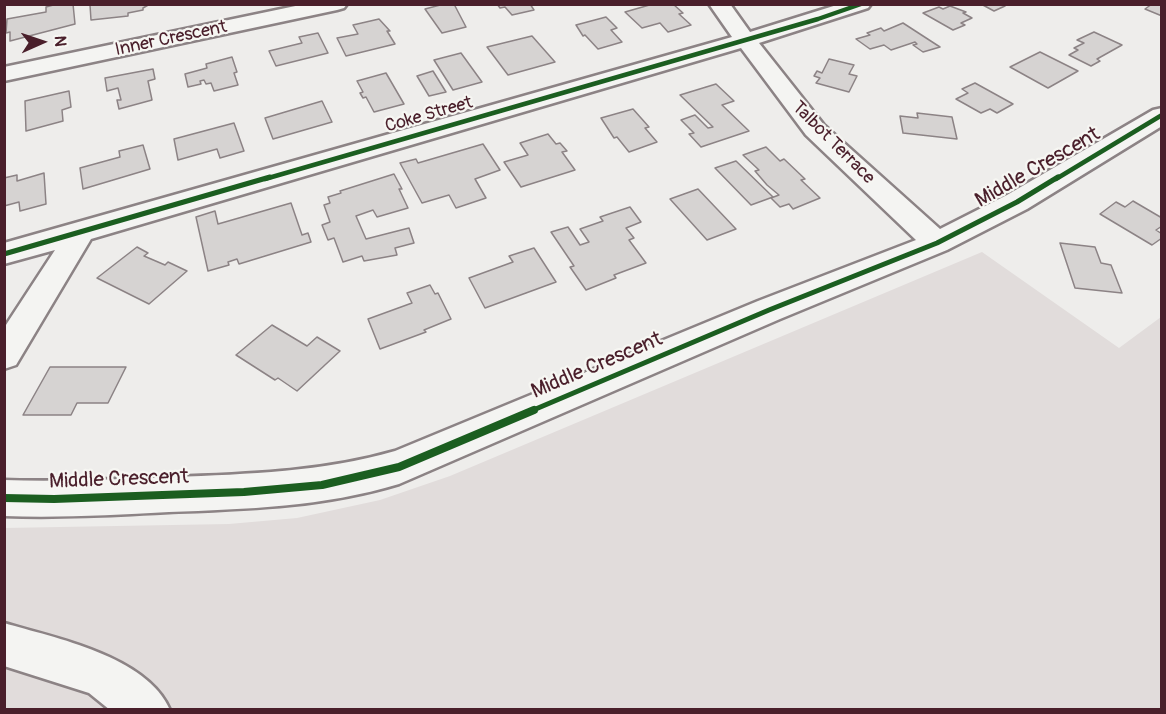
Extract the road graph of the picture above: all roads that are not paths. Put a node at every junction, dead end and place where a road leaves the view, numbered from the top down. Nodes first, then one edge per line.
1 (271, 4) edge
2 (337, 4) edge
3 (719, 4) edge
4 (861, 4) edge
5 (745, 39) junction
6 (4, 59) edge
7 (4, 74) edge
8 (1161, 115) edge
9 (81, 232) junction
10 (937, 243) junction
11 (4, 254) edge
12 (4, 356) edge
13 (4, 498) edge
14 (4, 644) edge
15 (147, 710) edge

1 - 6 street, Inner Crescent
2 - 7 street, Inner Crescent
3 - 5 street, Talbot Terrace
4 - 5 street, Coke Street
5 - 9 street, Coke Street
5 - 10 street, Talbot Terrace
8 - 10 street, Middle Crescent
9 - 11 street, Coke Street
9 - 12 street
10 - 13 street, Middle Crescent
14 - 15 street

